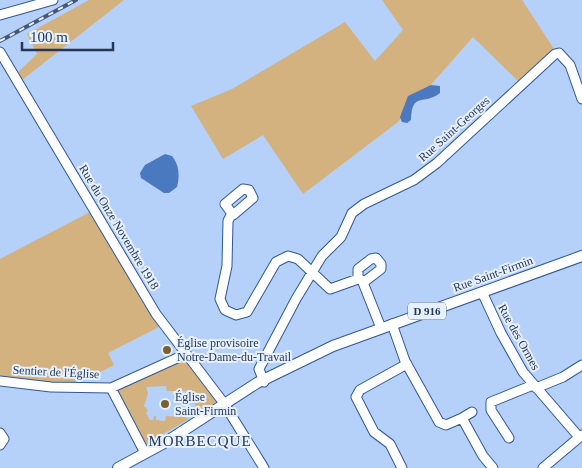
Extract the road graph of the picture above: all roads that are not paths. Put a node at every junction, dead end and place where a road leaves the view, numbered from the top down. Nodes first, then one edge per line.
1 (53, 0) edge
2 (0, 15) edge
3 (0, 52) edge
4 (582, 99) edge
5 (232, 213) dead end
6 (582, 256) edge
7 (313, 273) junction
8 (482, 292) junction
9 (392, 324) junction
10 (381, 328) junction
11 (186, 354) junction
12 (406, 364) junction
13 (582, 365) edge
14 (0, 381) edge
15 (263, 381) junction
16 (535, 386) junction
17 (111, 388) junction
18 (225, 406) junction
19 (472, 412) dead end
20 (462, 418) junction
21 (0, 433) edge
22 (580, 436) edge
23 (509, 438) dead end
24 (0, 445) edge
25 (145, 453) junction
26 (262, 467) edge
27 (118, 468) edge
28 (402, 468) edge
29 (493, 468) edge
30 (543, 468) edge

1 - 2 street
3 - 11 street, Rue du Onze Novembre 1918
4 - 7 street, Rue Saint-Georges
5 - 7 street
6 - 8 main road, Rue Saint-Firmin / D 916
7 - 10 street
7 - 15 street, Rue Saint-Georges
8 - 9 main road, Rue Saint-Firmin / D 916
8 - 16 street, Rue des Ormes
9 - 10 main road, Rue Saint-Firmin / D 916
9 - 12 street
10 - 15 main road, Rue Saint-Firmin / D 916
11 - 17 street
11 - 18 street, Rue du Onze Novembre 1918
12 - 20 street
12 - 28 street
13 - 16 street
14 - 17 street, Sentier de l'Église
15 - 18 main road, Rue Saint-Firmin / D 916
16 - 22 street, Rue des Ormes
16 - 23 street
17 - 25 street
18 - 25 main road, D 916
18 - 26 street, Rue du Onze Novembre 1918
19 - 20 street
20 - 29 street
21 - 24 street
22 - 30 street
25 - 27 main road, D 916

